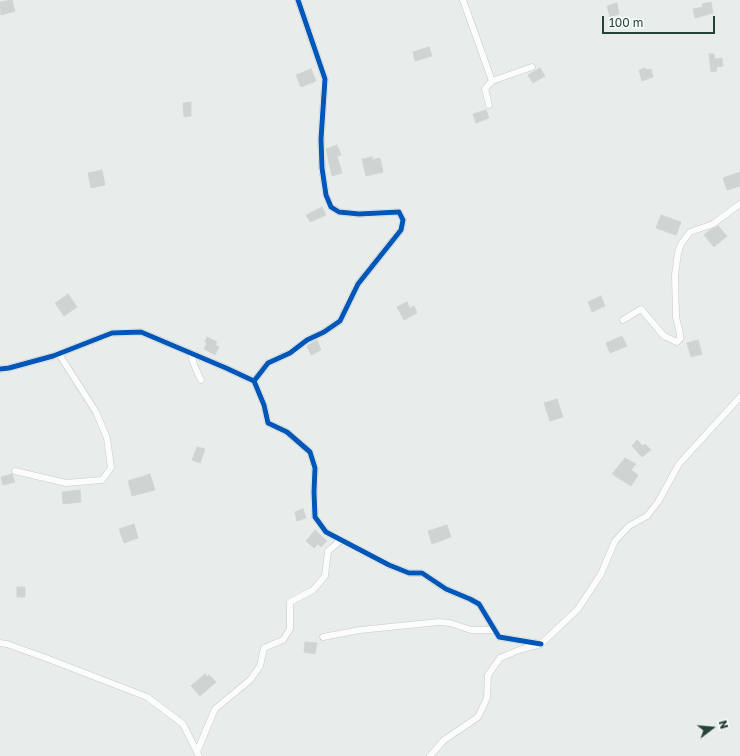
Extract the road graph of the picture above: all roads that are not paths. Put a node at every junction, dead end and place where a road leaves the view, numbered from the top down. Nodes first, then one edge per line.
1 (298, 0) edge
2 (463, 0) edge
3 (532, 67) dead end
4 (492, 81) junction
5 (489, 105) dead end
6 (740, 204) edge
7 (623, 320) dead end
8 (191, 353) junction
9 (59, 354) junction
10 (0, 369) edge
11 (201, 380) dead end
12 (254, 381) junction
13 (740, 398) edge
14 (15, 471) dead end
15 (341, 540) junction
16 (494, 630) junction
17 (323, 637) dead end
18 (0, 643) edge
19 (541, 644) junction
20 (198, 754) edge
21 (430, 756) edge

1 - 12 street
2 - 4 street
3 - 4 street
4 - 5 street
6 - 7 street
8 - 9 street
8 - 11 street
8 - 12 street
9 - 10 street
9 - 14 street
12 - 15 street
13 - 19 street
15 - 16 street
15 - 20 street
16 - 17 street
16 - 19 street
18 - 20 street
19 - 21 street

